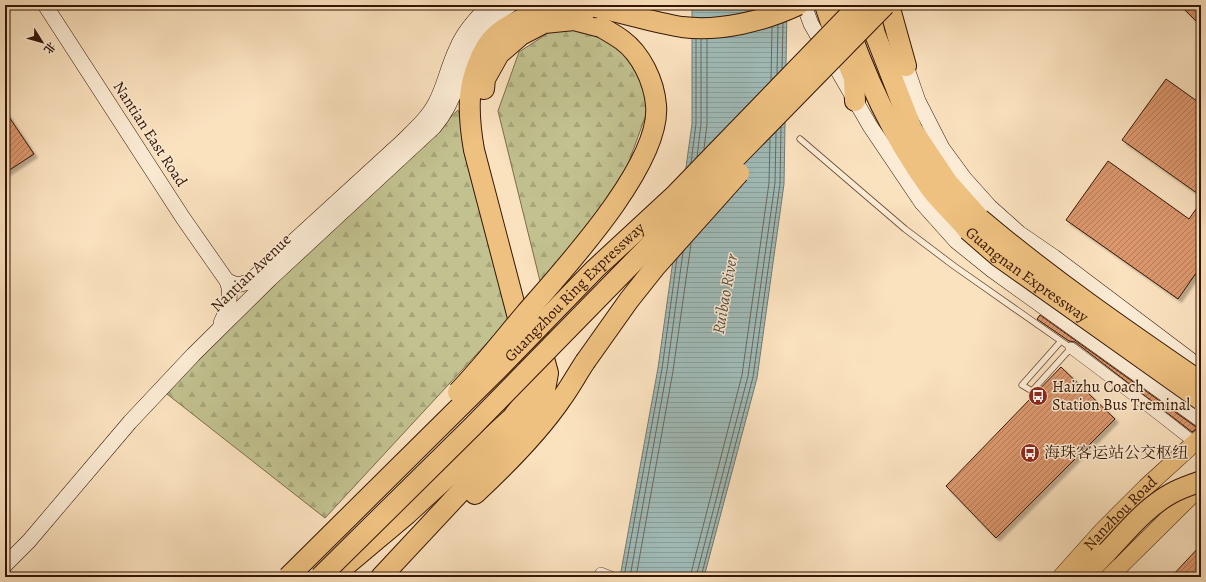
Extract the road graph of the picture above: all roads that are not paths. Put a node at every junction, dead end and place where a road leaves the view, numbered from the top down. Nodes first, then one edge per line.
1 (45, 5) edge
2 (490, 5) edge
3 (510, 5) edge
4 (798, 5) edge
5 (804, 5) edge
6 (825, 5) edge
7 (841, 5) edge
8 (859, 5) edge
9 (868, 5) edge
10 (885, 5) edge
11 (889, 5) edge
12 (899, 5) edge
13 (906, 66) junction
14 (855, 101) junction
15 (800, 140) dead end
16 (974, 225) junction
17 (227, 281) junction
18 (218, 330) junction
19 (1066, 344) junction
20 (1201, 368) edge
21 (1201, 382) edge
22 (1201, 400) edge
23 (1201, 420) edge
24 (1198, 440) edge
25 (1201, 481) edge
26 (1201, 486) edge
27 (1201, 502) edge
28 (1167, 519) junction
29 (1103, 530) junction
30 (1129, 555) junction
31 (5, 565) edge
32 (284, 577) edge
33 (288, 577) edge
34 (320, 577) edge
35 (332, 577) edge
36 (381, 577) edge
37 (386, 577) edge
38 (599, 577) edge
39 (611, 577) edge
40 (1061, 577) edge
41 (1083, 577) edge
42 (1109, 577) edge

1 - 17 street, Nantian East Road
2 - 17 street, Nantian Avenue
3 - 18 street, Nantian Avenue
4 - 35 highway, bridge
5 - 14 street
6 - 14 highway
7 - 16 highway, Guangnan Expressway
8 - 33 highway, Guangzhou Ring Expressway, bridge
9 - 16 highway, Guangnan Expressway
10 - 34 highway, Guangzhou Ring Expressway, bridge
11 - 13 highway
11 - 37 highway, bridge
12 - 13 street
13 - 20 street
14 - 23 street
15 - 19 lane
16 - 21 highway, Guangnan Expressway, bridge
16 - 22 highway, Guangnan Expressway, bridge
17 - 18 street
18 - 31 street, Nantian Avenue
19 - 19 lane
19 - 24 street
24 - 29 main road, Nanzhou Road
25 - 41 highway, bridge
26 - 28 main road
27 - 28 main road
28 - 30 main road
29 - 30 main road
29 - 40 main road, Nanzhou Road
30 - 42 main road
32 - 36 highway, bridge
38 - 39 street

